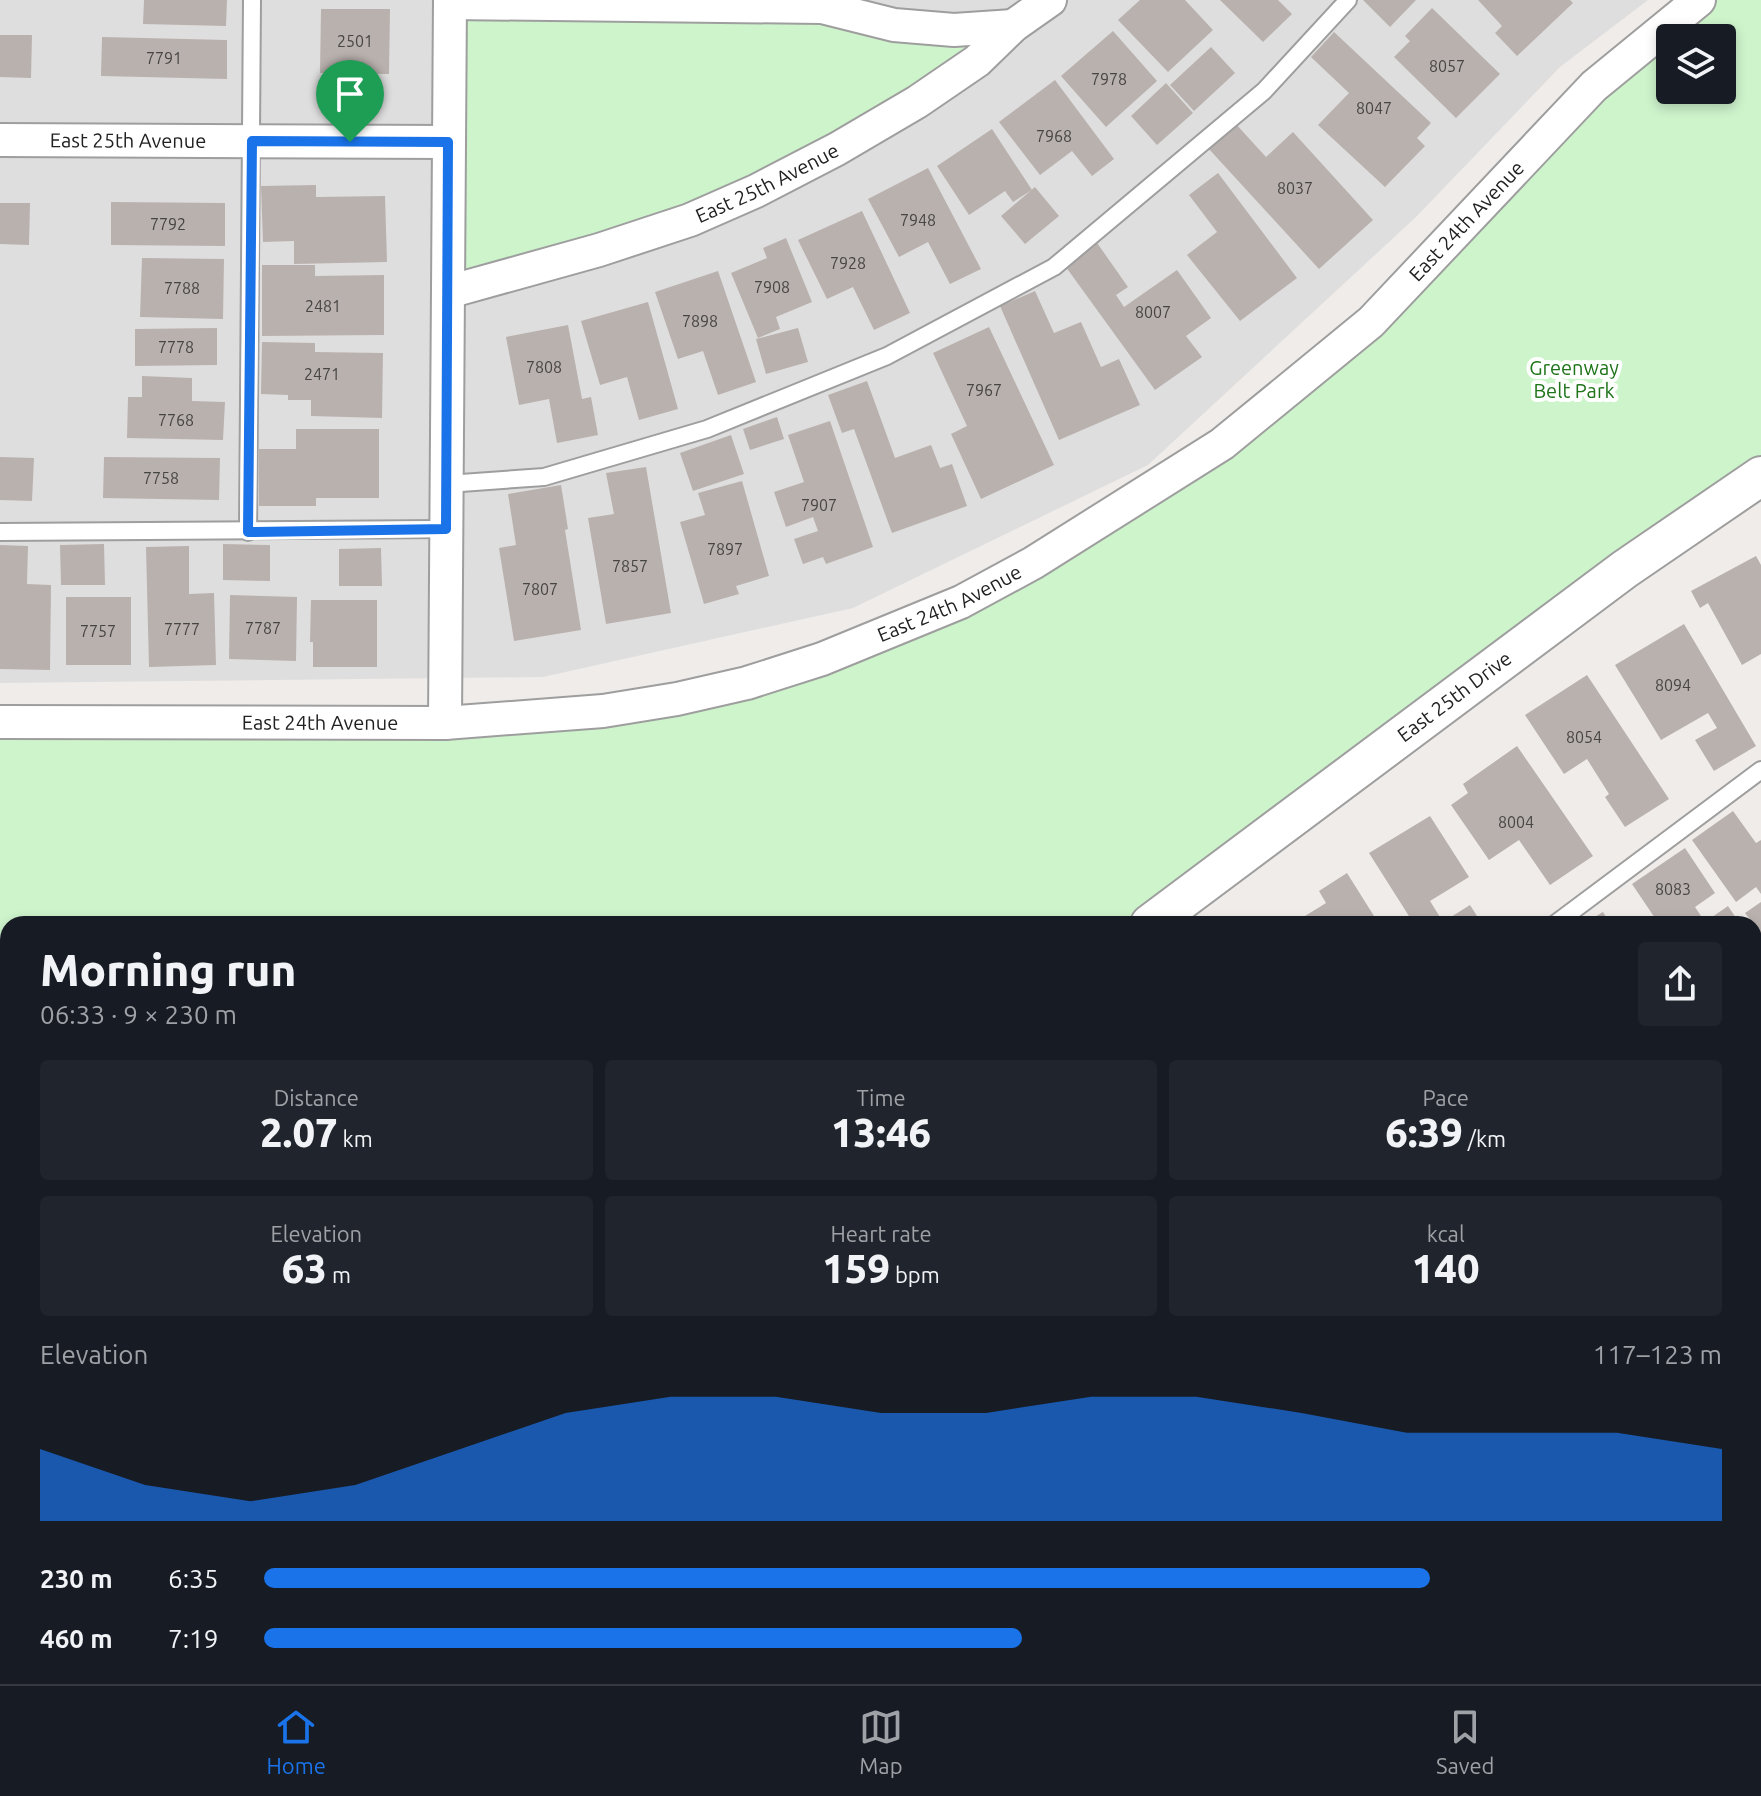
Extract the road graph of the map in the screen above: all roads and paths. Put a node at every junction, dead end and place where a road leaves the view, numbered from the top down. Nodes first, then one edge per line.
1 (252, 0) edge
2 (1050, 0) edge
3 (1348, 0) edge
4 (1699, 0) edge
5 (450, 1) edge
6 (1013, 26) junction
7 (0, 140) edge
8 (252, 141) junction
9 (448, 142) junction
10 (448, 292) junction
11 (1761, 476) edge
12 (447, 484) junction
13 (446, 529) junction
14 (0, 532) edge
15 (248, 532) junction
16 (0, 722) edge
17 (445, 723) junction
18 (1761, 770) edge
19 (1161, 916) edge
20 (1566, 916) edge

1 - 8 lane
2 - 6 street, East 25th Avenue
3 - 12 lane
4 - 17 street, East 24th Avenue
5 - 6 street
5 - 9 street
6 - 10 street, East 25th Avenue
7 - 8 street, East 25th Avenue
8 - 9 street, East 25th Avenue
8 - 15 lane
9 - 10 street
10 - 12 street
11 - 19 street, East 25th Drive
12 - 13 street
13 - 15 lane
13 - 17 street
14 - 15 lane
16 - 17 street, East 24th Avenue
18 - 20 lane

